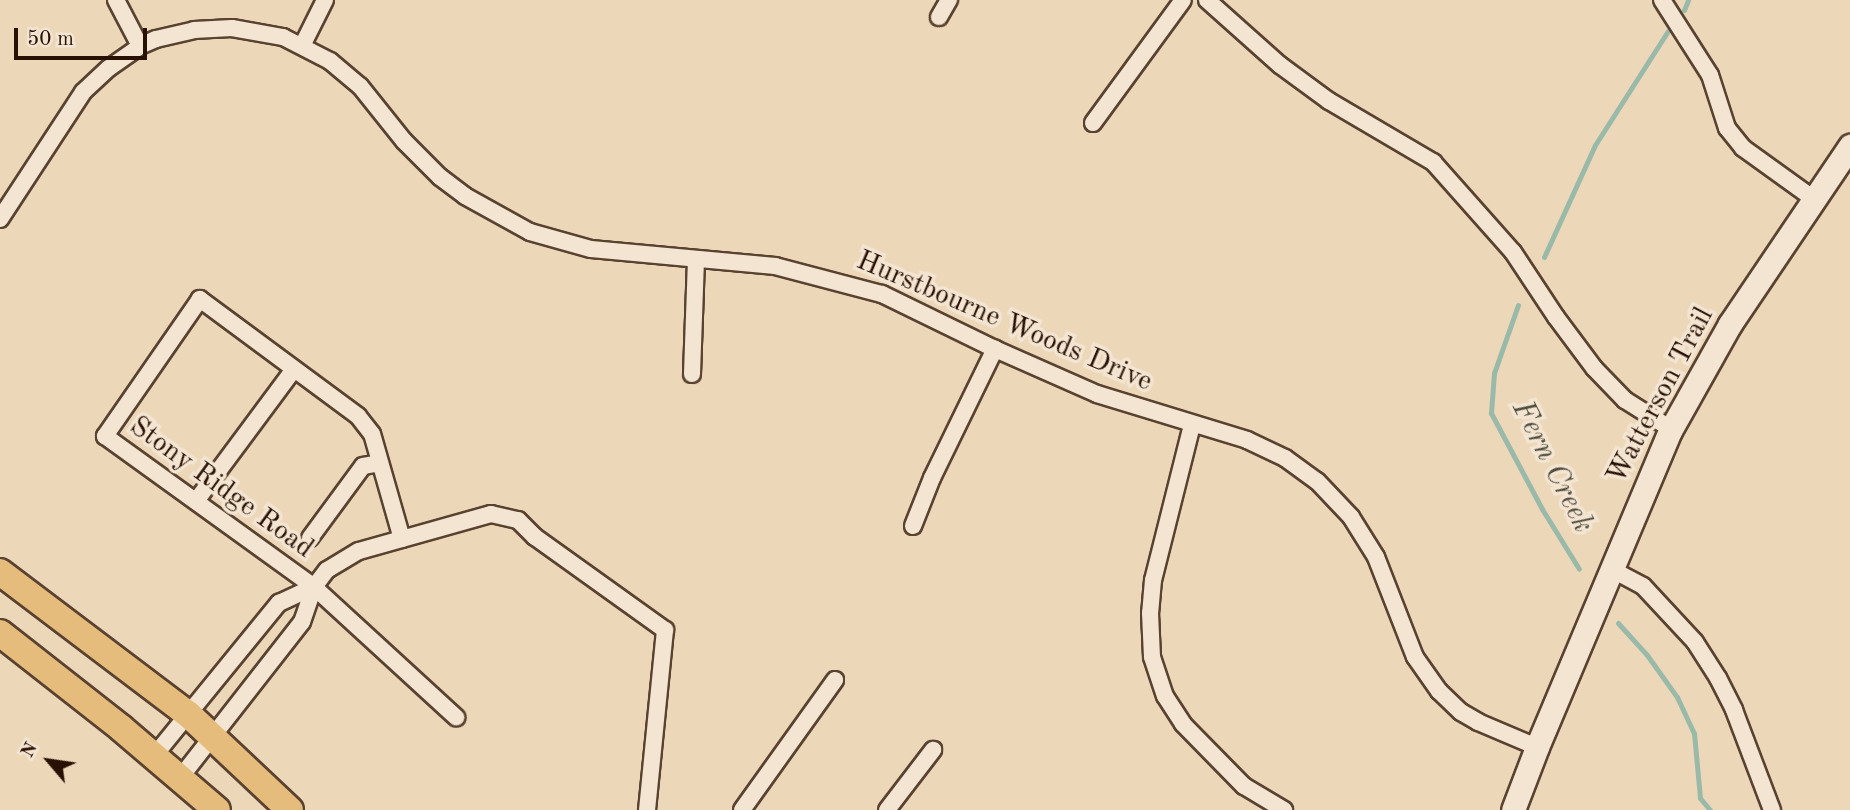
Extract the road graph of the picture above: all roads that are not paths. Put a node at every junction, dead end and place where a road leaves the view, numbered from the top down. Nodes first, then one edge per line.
1 (116, 0) edge
2 (325, 0) edge
3 (949, 0) edge
4 (1183, 0) edge
5 (1207, 0) edge
6 (1662, 0) edge
7 (939, 17) dead end
8 (303, 44) junction
9 (140, 46) junction
10 (1093, 123) dead end
11 (1850, 145) edge
12 (1814, 199) junction
13 (0, 219) edge
14 (696, 260) junction
15 (995, 349) junction
16 (294, 369) junction
17 (692, 374) dead end
18 (1192, 425) junction
19 (1671, 429) junction
20 (380, 463) junction
21 (196, 501) junction
22 (913, 526) dead end
23 (310, 538) dead end
24 (402, 539) junction
25 (1611, 569) junction
26 (0, 572) edge
27 (314, 587) junction
28 (0, 633) edge
29 (835, 681) dead end
30 (188, 714) junction
31 (456, 717) dead end
32 (212, 738) junction
33 (1537, 747) junction
34 (933, 750) dead end
35 (153, 755) junction
36 (180, 778) junction
37 (217, 810) edge
38 (290, 810) edge
39 (647, 810) edge
40 (742, 810) edge
41 (887, 810) edge
42 (1284, 810) edge
43 (1513, 810) edge
44 (1772, 810) edge

1 - 9 street
2 - 8 street
3 - 7 street
4 - 10 street
5 - 19 street
6 - 12 street
8 - 9 street, Hurstbourne Woods Drive
8 - 14 street, Hurstbourne Woods Drive
9 - 13 street, Hurstbourne Woods Drive
11 - 12 main road, Watterson Trail
12 - 19 main road, Watterson Trail
14 - 15 street, Hurstbourne Woods Drive
14 - 17 street
15 - 18 street, Hurstbourne Woods Drive
15 - 22 street
16 - 20 street, Stony Ridge Road
16 - 21 street
16 - 21 street, Stony Ridge Road
18 - 33 street, Hurstbourne Woods Drive
18 - 42 street
19 - 25 main road, Watterson Trail
20 - 23 street
20 - 24 street, Stony Ridge Road
21 - 27 street, Stony Ridge Road
24 - 27 street
24 - 39 street
25 - 33 main road, Watterson Trail
25 - 44 street
26 - 30 main road
27 - 30 street
27 - 31 street, Stony Ridge Road
27 - 32 street
28 - 35 main road
29 - 40 street
30 - 32 main road
30 - 35 street
32 - 36 street
32 - 38 main road
33 - 43 main road, Watterson Trail
34 - 41 street
35 - 36 main road
36 - 37 main road

